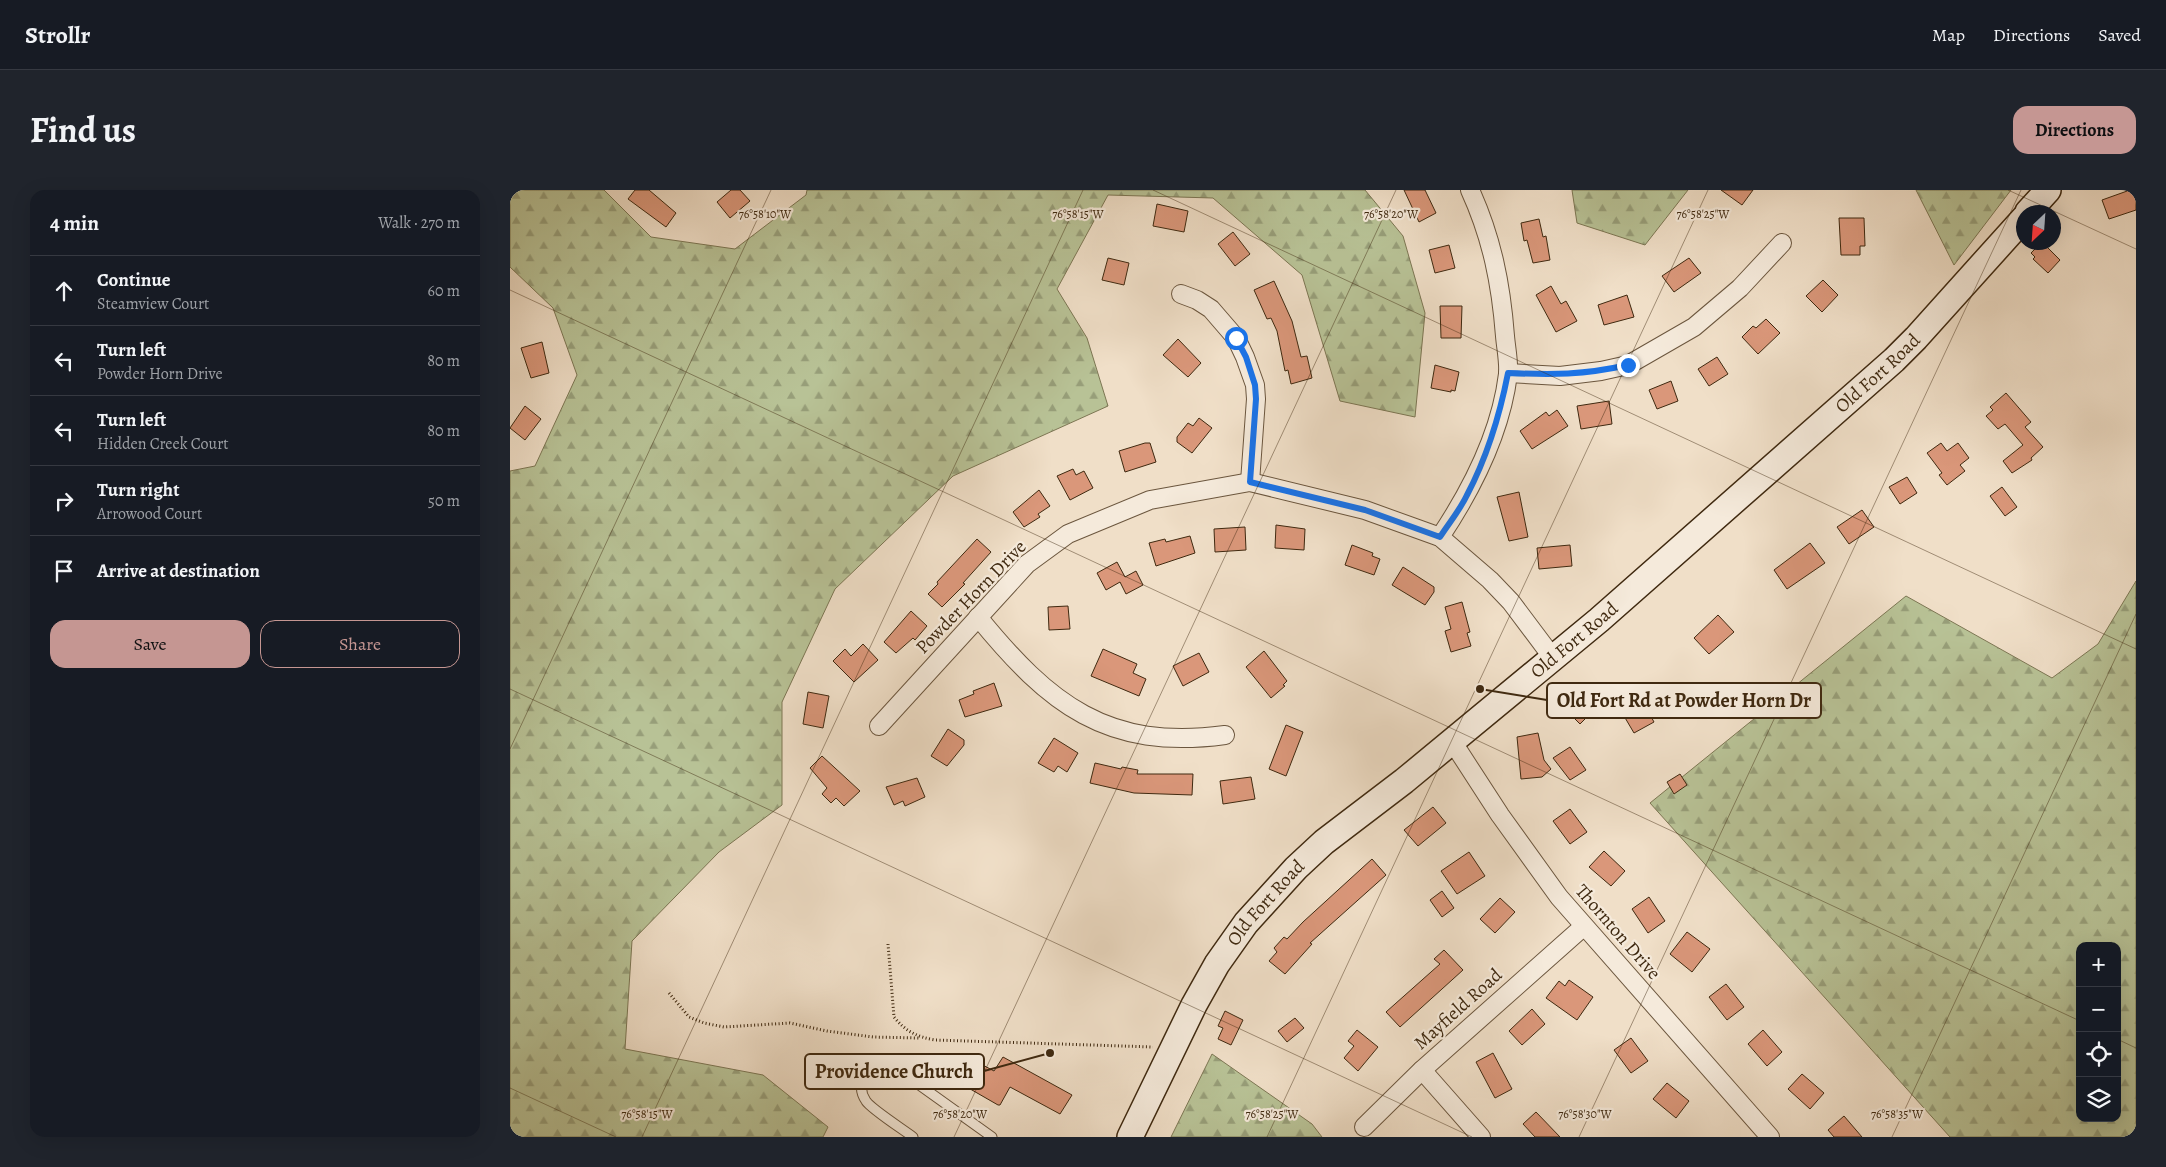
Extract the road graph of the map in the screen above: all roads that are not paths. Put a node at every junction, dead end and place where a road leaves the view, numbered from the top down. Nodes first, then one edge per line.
1 (1470, 190) edge
2 (2048, 190) edge
3 (2034, 205) edge
4 (2016, 227) edge
5 (1782, 243) dead end
6 (1181, 294) dead end
7 (1508, 373) junction
8 (1250, 482) junction
9 (1440, 537) junction
10 (978, 617) junction
11 (1552, 658) junction
12 (879, 726) dead end
13 (1225, 735) dead end
14 (1452, 741) junction
15 (1583, 926) junction
16 (1422, 1070) junction
17 (1364, 1127) dead end
18 (913, 1137) edge
19 (992, 1137) edge
20 (1130, 1137) edge
21 (1481, 1137) edge
22 (1770, 1137) edge

1 - 7 street
2 - 3 main road
4 - 11 main road, Old Fort Road
5 - 7 street
6 - 8 street
7 - 9 street
8 - 9 street, Powder Horn Drive
8 - 10 street, Powder Horn Drive
9 - 11 street, Powder Horn Drive
10 - 12 street, Powder Horn Drive
10 - 13 street
11 - 14 main road, Old Fort Road
14 - 15 street, Thornton Drive
14 - 20 main road, Old Fort Road
15 - 16 street, Mayfield Road
15 - 22 street, Thornton Drive
16 - 17 street, Mayfield Road
16 - 21 street
18 - 19 lane

